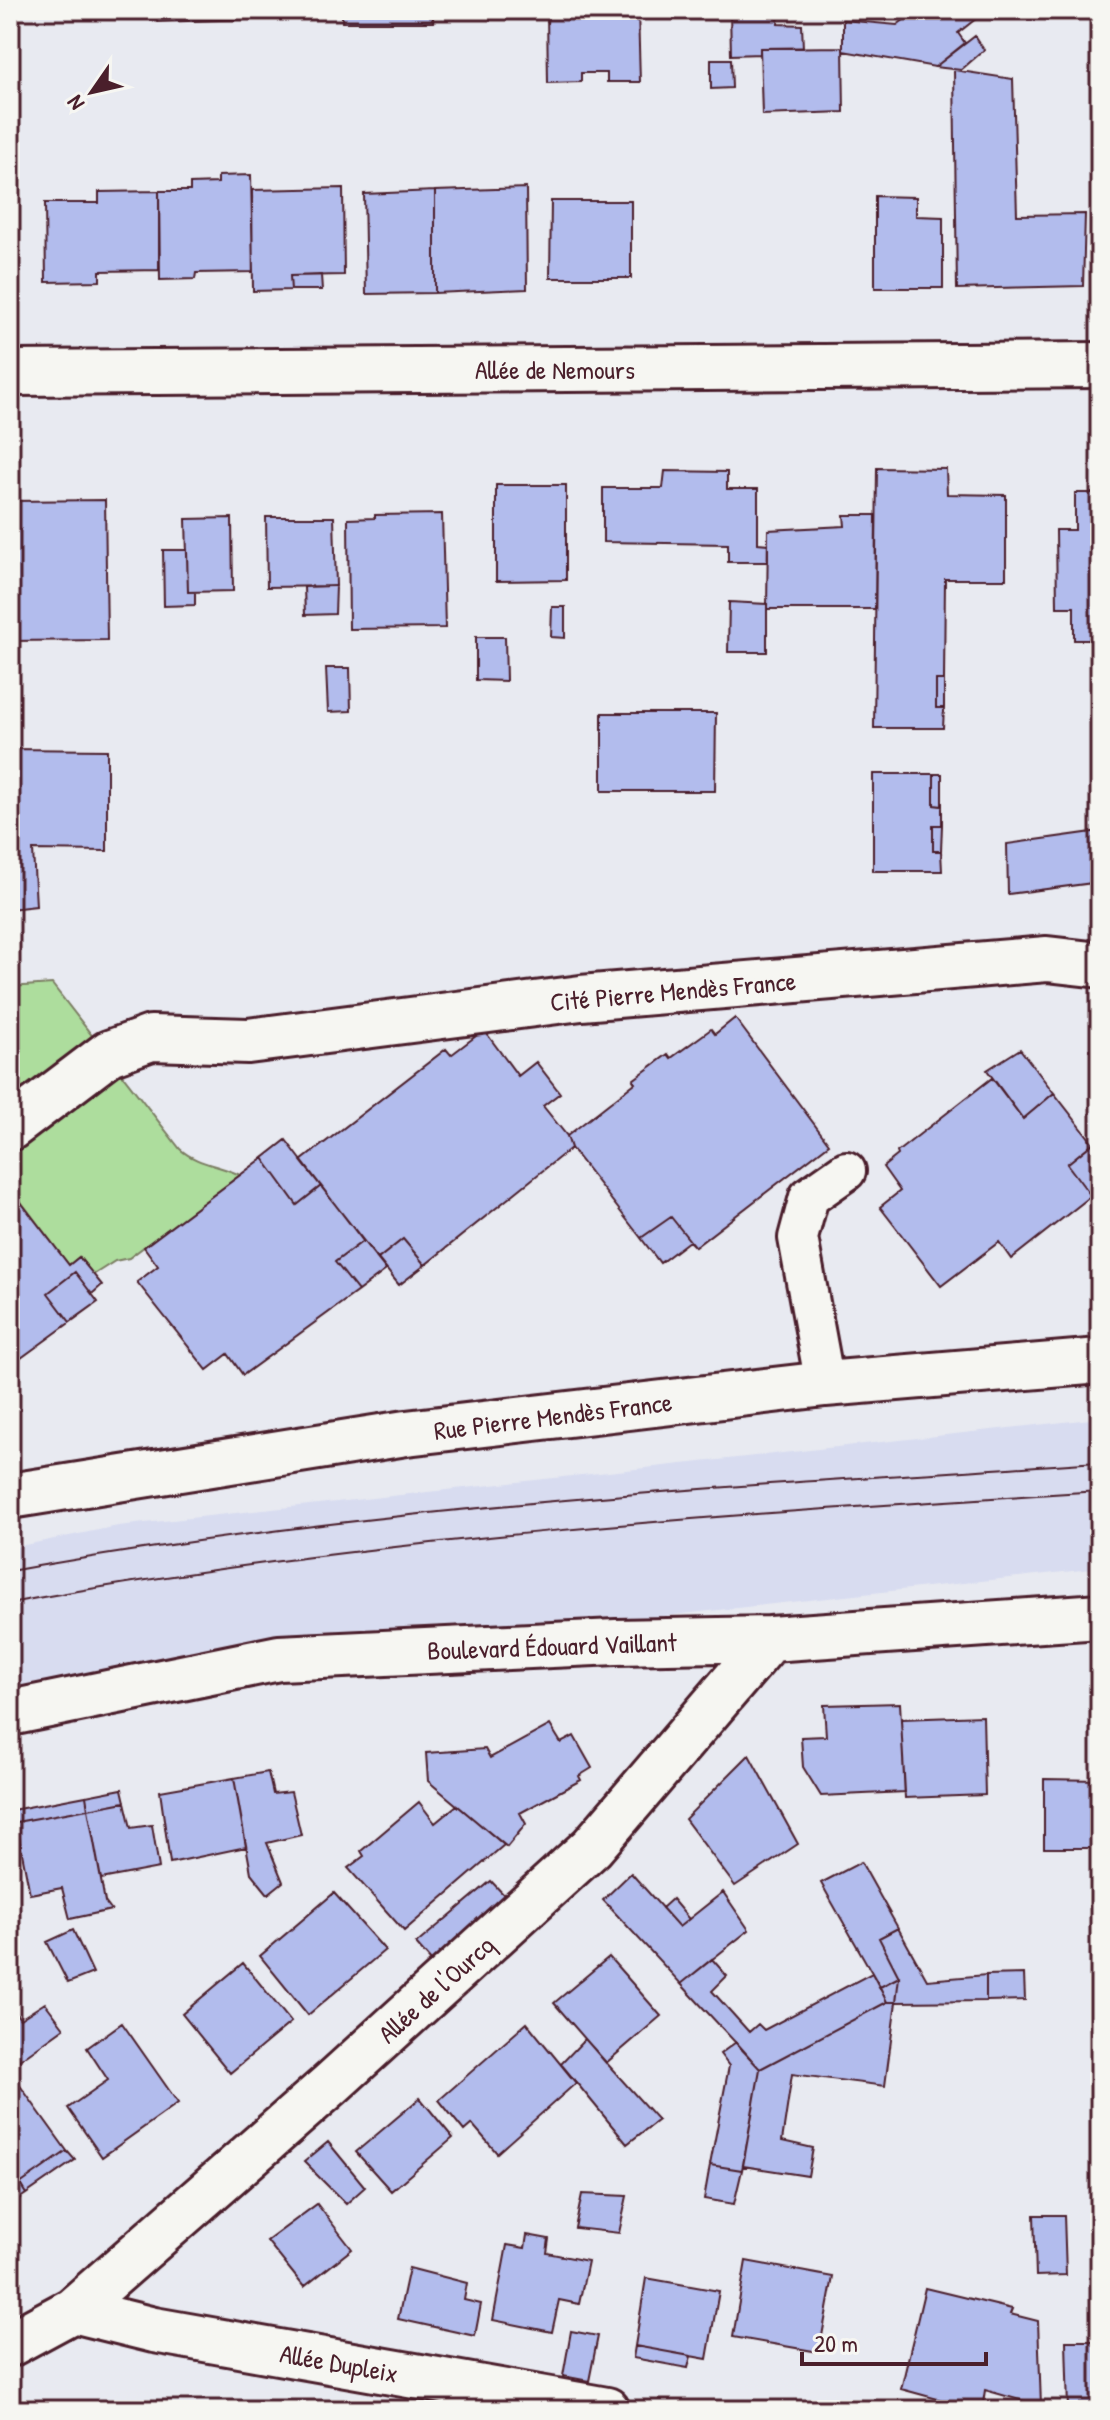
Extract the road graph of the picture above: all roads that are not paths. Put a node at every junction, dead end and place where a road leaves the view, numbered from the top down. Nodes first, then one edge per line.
1 (1100, 365) edge
2 (10, 373) edge
3 (1100, 965) edge
4 (10, 1128) edge
5 (846, 1171) dead end
6 (1100, 1361) edge
7 (825, 1384) junction
8 (10, 1496) edge
9 (1100, 1616) edge
10 (770, 1639) junction
11 (10, 1713) edge
12 (73, 2310) junction
13 (10, 2344) edge
14 (607, 2410) edge

1 - 2 street, Allée de Nemours
3 - 4 street, Cité Pierre Mendès France
5 - 7 lane
6 - 7 street, Rue Pierre Mendès France
7 - 8 street, Rue Pierre Mendès France
9 - 10 street, Boulevard Édouard Vaillant
10 - 11 street, Boulevard Édouard Vaillant
10 - 12 street, Allée de l'Ourcq
12 - 13 street, Allée de l'Ourcq
12 - 14 street, Allée Dupleix

